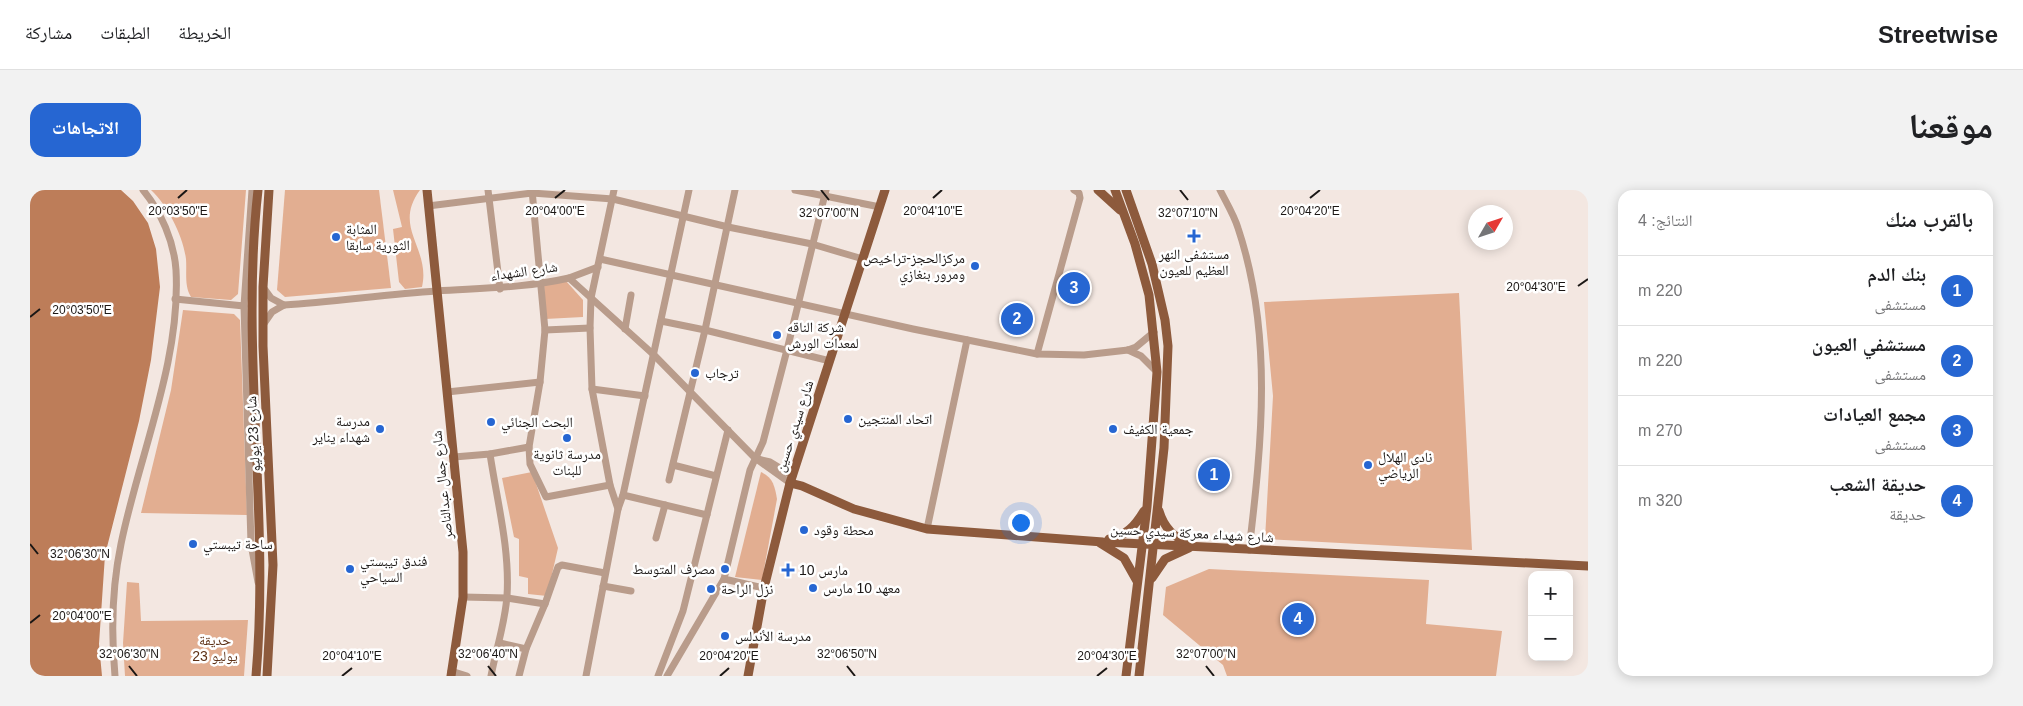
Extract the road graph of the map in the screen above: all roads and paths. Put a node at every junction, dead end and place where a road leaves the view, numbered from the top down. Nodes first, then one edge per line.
1 (144, 190) edge
2 (252, 190) edge
3 (258, 190) edge
4 (269, 190) edge
5 (427, 190) edge
6 (488, 190) edge
7 (614, 190) edge
8 (688, 190) edge
9 (734, 190) edge
10 (795, 190) edge
11 (885, 190) edge
12 (1074, 190) edge
13 (1098, 190) edge
14 (1115, 190) edge
15 (1126, 190) edge
16 (1133, 190) edge
17 (1220, 190) edge
18 (532, 192) edge
19 (825, 193) edge
20 (588, 194) edge
21 (613, 199) junction
22 (489, 200) junction
23 (428, 206) junction
24 (880, 207) junction
25 (1134, 209) junction
26 (1124, 215) junction
27 (683, 217) junction
28 (728, 227) junction
29 (812, 244) junction
30 (864, 259) junction
31 (599, 263) junction
32 (670, 275) junction
33 (569, 278) junction
34 (542, 284) junction
35 (715, 285) junction
36 (263, 287) junction
37 (500, 288) junction
38 (436, 291) junction
39 (631, 295) dead end
40 (590, 298) junction
41 (175, 299) junction
42 (799, 303) junction
43 (284, 305) junction
44 (244, 306) junction
45 (846, 313) junction
46 (661, 322) junction
47 (263, 325) junction
48 (590, 328) junction
49 (625, 329) junction
50 (545, 330) junction
51 (705, 330) junction
52 (1154, 332) junction
53 (967, 340) junction
54 (787, 350) junction
55 (1128, 350) junction
56 (1037, 354) junction
57 (654, 355) junction
58 (830, 361) junction
59 (249, 371) junction
60 (1157, 372) junction
61 (540, 382) junction
62 (592, 389) junction
63 (446, 392) junction
64 (688, 392) junction
65 (645, 396) junction
66 (728, 430) junction
67 (528, 447) junction
68 (490, 454) junction
69 (454, 457) junction
70 (755, 458) junction
71 (673, 465) junction
72 (716, 476) junction
73 (669, 480) dead end
74 (792, 480) junction
75 (610, 486) junction
76 (623, 495) junction
77 (665, 505) junction
78 (1147, 507) junction
79 (1158, 508) junction
80 (618, 509) junction
81 (707, 515) junction
82 (927, 529) junction
83 (656, 538) dead end
84 (1096, 541) junction
85 (1142, 544) junction
86 (1155, 544) junction
87 (1194, 546) junction
88 (1249, 550) junction
89 (1588, 566) edge
90 (605, 573) junction
91 (724, 579) junction
92 (1137, 582) junction
93 (1149, 582) junction
94 (603, 586) junction
95 (764, 588) junction
96 (631, 591) dead end
97 (462, 597) junction
98 (507, 598) junction
99 (545, 604) junction
100 (260, 623) junction
101 (271, 624) junction
102 (500, 643) junction
103 (526, 649) junction
104 (451, 674) edge
105 (115, 676) edge
106 (256, 676) edge
107 (267, 676) edge
108 (467, 676) edge
109 (491, 676) edge
110 (520, 676) edge
111 (586, 676) edge
112 (658, 676) edge
113 (667, 676) edge
114 (748, 676) edge
115 (1126, 676) edge
116 (1139, 676) edge

1 - 41 street
2 - 44 street
3 - 59 main road, شارع 23 يوليو
4 - 36 main road, شارع 23 يوليو
5 - 23 main road, شارع جمال عبدالناصر
6 - 22 street
7 - 21 street
8 - 27 street
9 - 28 street
10 - 19 street
11 - 24 main road, شارع سيدي حسين
12 - 56 street
13 - 26 main road
14 - 26 main road
15 - 25 main road
16 - 25 main road
17 - 88 street
18 - 20 street
18 - 22 street
18 - 34 street
19 - 24 street
19 - 29 street
20 - 21 street
21 - 27 street
21 - 31 street
22 - 23 street
22 - 37 street
23 - 38 main road, شارع جمال عبدالناصر
24 - 30 main road, شارع سيدي حسين
25 - 79 main road
26 - 52 main road
27 - 28 street
27 - 32 street
28 - 29 street
28 - 35 street
29 - 30 street
29 - 42 street
30 - 45 main road, شارع سيدي حسين
31 - 32 street
31 - 33 street
31 - 40 street
32 - 35 street
32 - 46 street
33 - 34 street, شارع الشهداء
33 - 40 street, شارع الشهداء
34 - 37 street, شارع الشهداء
34 - 50 street
35 - 42 street
35 - 51 street
36 - 43 street
36 - 47 main road, شارع 23 يوليو
37 - 38 street, شارع الشهداء
38 - 43 street, شارع الشهداء
38 - 63 main road, شارع جمال عبدالناصر
39 - 49 street
40 - 48 street
40 - 49 street, شارع الشهداء
41 - 44 street
41 - 105 street
42 - 45 street
42 - 54 street
43 - 47 street
44 - 59 street
45 - 53 street
45 - 58 main road, شارع سيدي حسين
46 - 51 street
46 - 57 street
47 - 101 main road, شارع 23 يوليو
48 - 50 street
48 - 62 street
49 - 57 street, شارع الشهداء
50 - 61 street
51 - 54 street
51 - 64 street
52 - 55 street
52 - 60 main road
53 - 56 street
53 - 82 street
54 - 58 street
54 - 70 street
55 - 56 street
55 - 60 street
57 - 64 street, شارع الشهداء
57 - 65 street
58 - 74 main road, شارع سيدي حسين
59 - 100 main road, شارع 23 يوليو
60 - 78 main road
61 - 63 street
61 - 67 street
62 - 65 street
62 - 75 street
63 - 69 main road, شارع جمال عبدالناصر
64 - 66 street, شارع الشهداء
64 - 71 street
65 - 76 street
66 - 70 street, شارع الشهداء
66 - 72 street
67 - 68 street
67 - 75 street
68 - 69 street
68 - 98 street
69 - 97 main road, شارع جمال عبدالناصر
70 - 74 street, شارع الشهداء
70 - 91 street
71 - 72 street
71 - 73 street
72 - 81 street
74 - 82 main road, شارع شهداء معركة سيدي حسين
74 - 95 main road, شارع سيدي حسين
75 - 80 street
76 - 77 street
76 - 80 street
77 - 81 street
77 - 83 street
78 - 84 main road
78 - 85 main road
79 - 86 main road
79 - 87 main road
80 - 90 street
81 - 112 street
82 - 84 main road, شارع شهداء معركة سيدي حسين
84 - 85 main road, شارع شهداء معركة سيدي حسين
84 - 92 main road
85 - 86 main road, شارع شهداء معركة سيدي حسين
85 - 92 main road
86 - 87 main road, شارع شهداء معركة سيدي حسين
86 - 93 main road
87 - 88 main road, شارع شهداء معركة سيدي حسين
87 - 93 main road
88 - 89 main road, شارع شهداء معركة سيدي حسين
90 - 94 street
90 - 99 street
91 - 95 street
91 - 113 street
92 - 115 main road
93 - 116 main road
94 - 96 street
94 - 111 street
95 - 114 main road, شارع سيدي حسين
97 - 98 street
97 - 104 main road, شارع جمال عبدالناصر
98 - 99 street
98 - 102 street
99 - 103 street
100 - 101 main road
100 - 106 main road, شارع 23 يوليو
101 - 107 main road, شارع 23 يوليو
102 - 103 street
102 - 109 street
103 - 110 street
104 - 108 street

